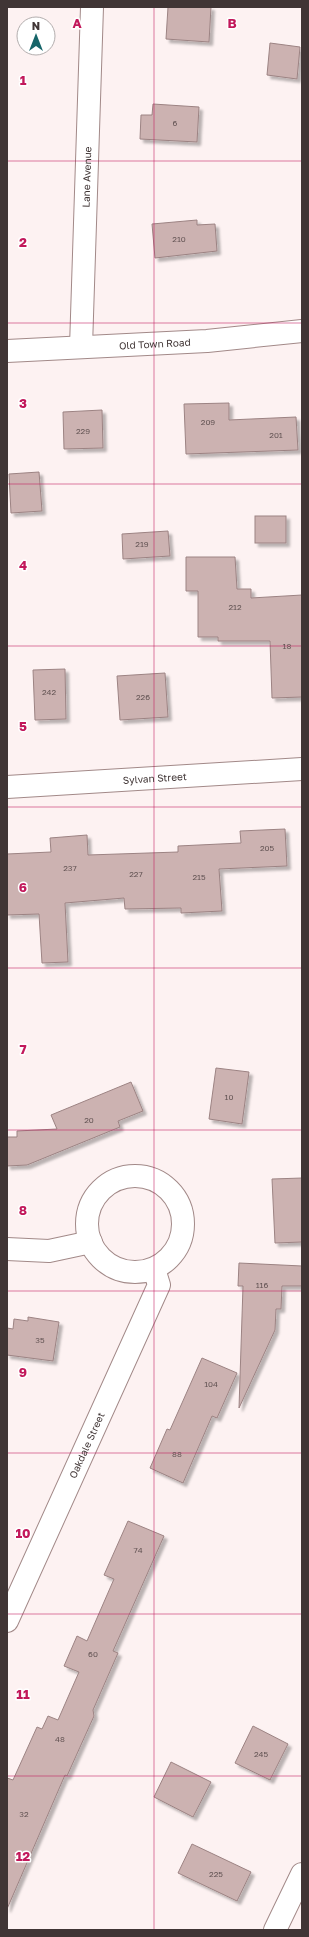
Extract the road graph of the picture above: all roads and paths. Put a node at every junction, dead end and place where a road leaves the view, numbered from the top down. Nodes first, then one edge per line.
1 (92, 7) edge
2 (302, 331) edge
3 (81, 347) junction
4 (7, 351) edge
5 (302, 769) edge
6 (7, 787) edge
7 (91, 1242) junction
8 (7, 1249) edge
9 (154, 1269) junction
10 (7, 1621) edge
11 (302, 1874) edge
12 (275, 1930) edge

1 - 3 street, Lane Avenue
2 - 3 street, Old Town Road
3 - 4 street, Old Town Road
5 - 6 street, Sylvan Street
7 - 8 street
7 - 9 street
7 - 9 street
9 - 10 street, Oakdale Street
11 - 12 street

